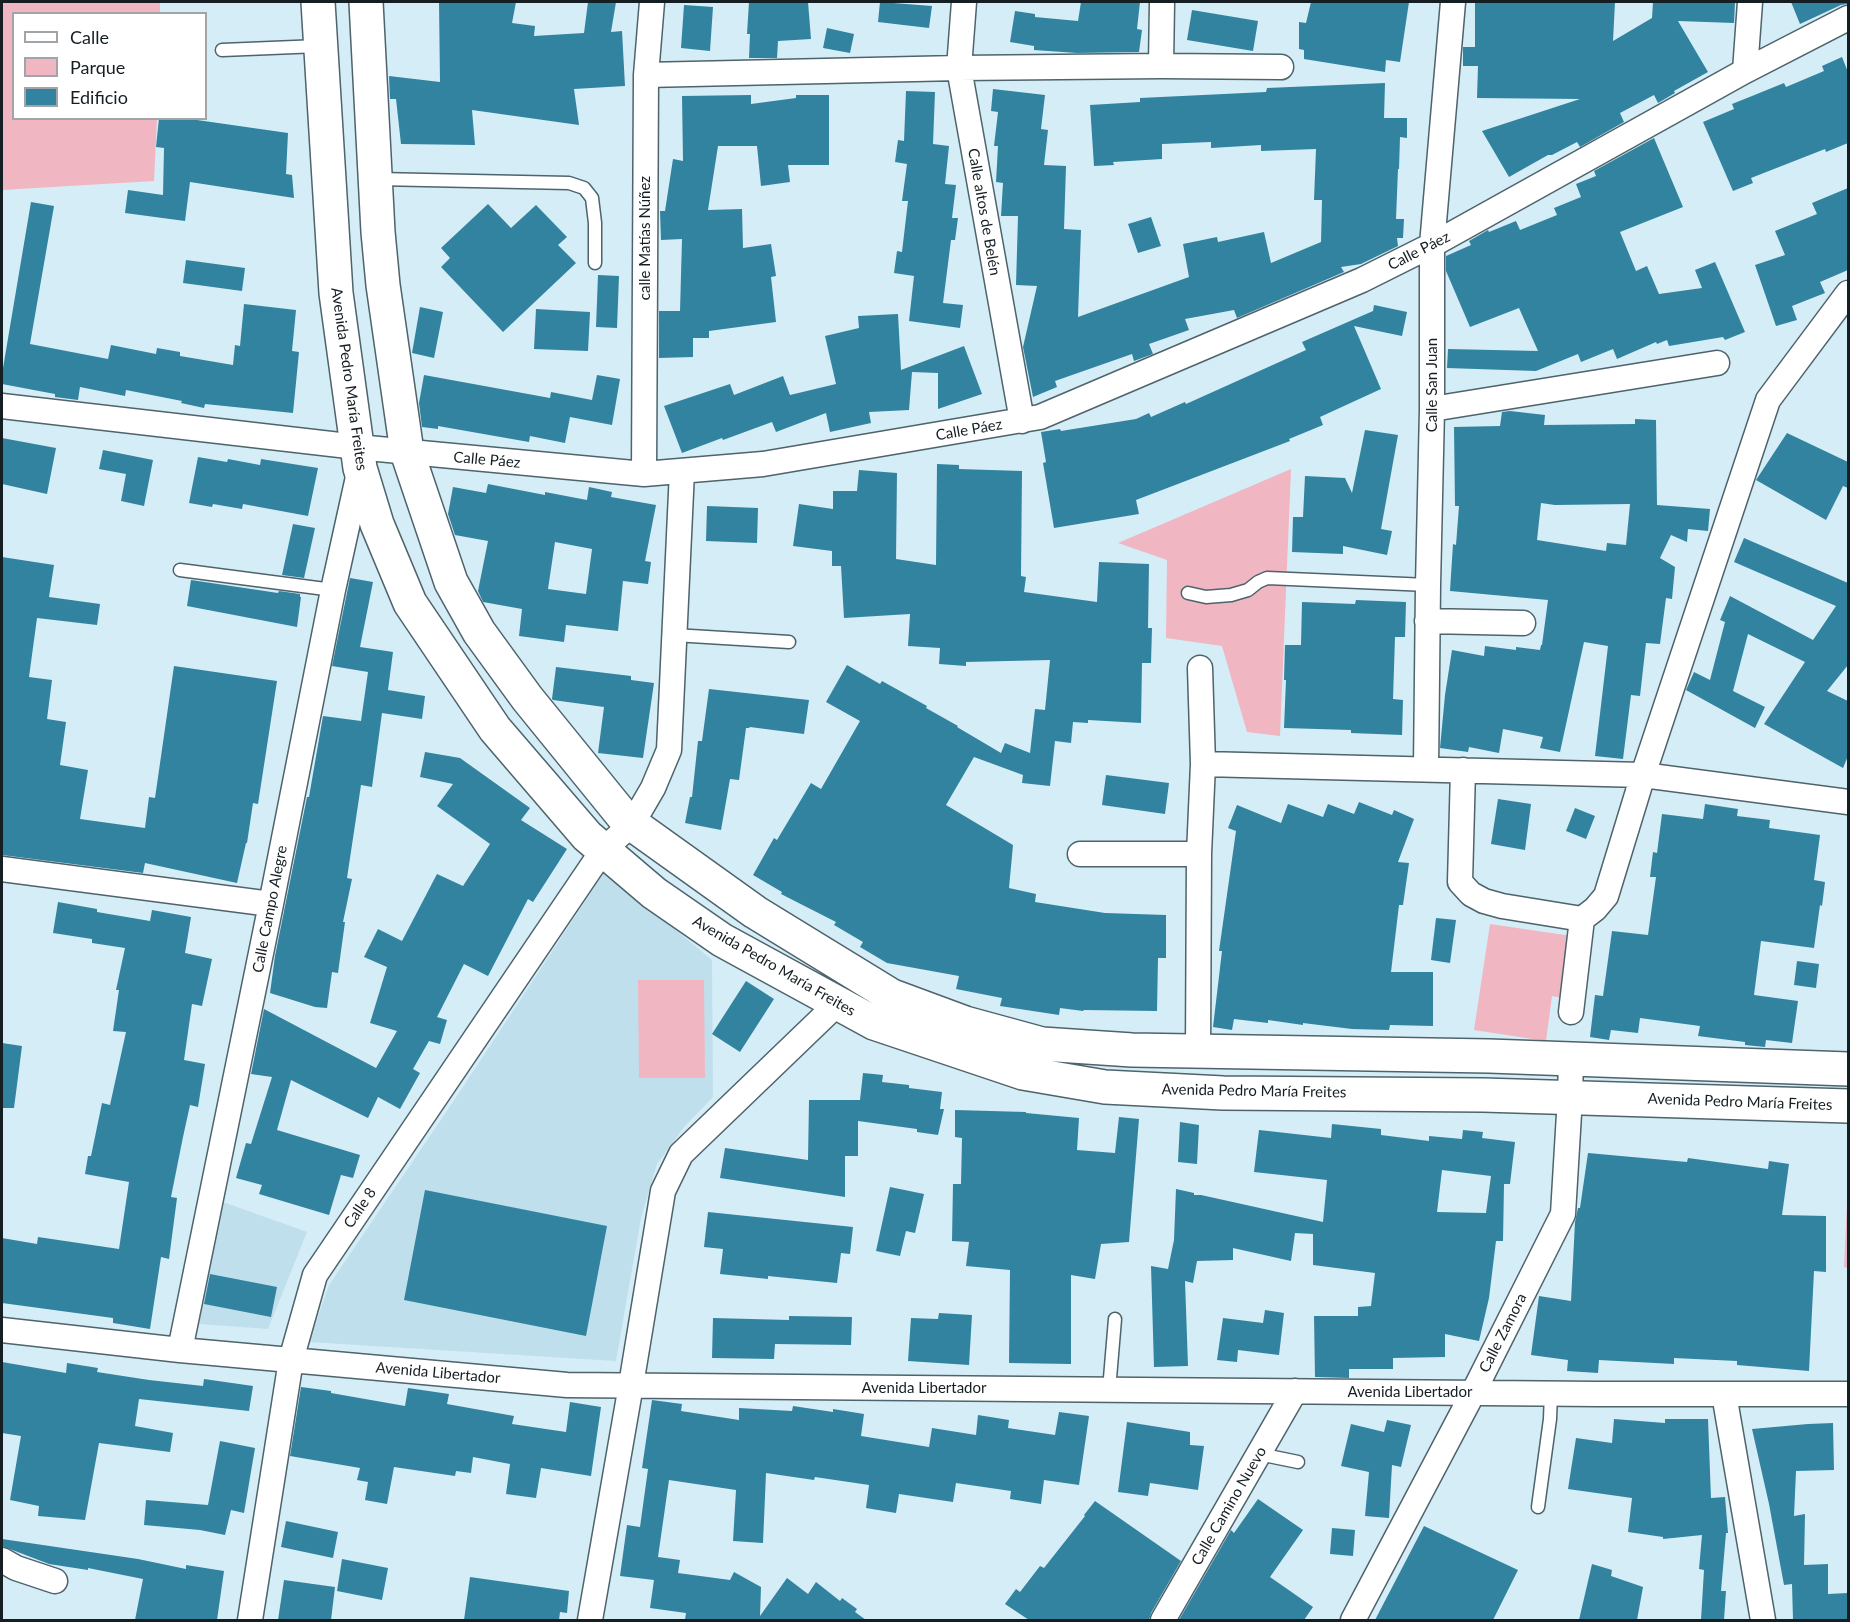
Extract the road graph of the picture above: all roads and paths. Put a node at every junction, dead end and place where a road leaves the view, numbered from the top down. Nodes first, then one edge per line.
1 (318, 2) edge
2 (366, 2) edge
3 (652, 2) edge
4 (964, 2) edge
5 (1162, 2) edge
6 (1453, 2) edge
7 (1750, 2) edge
8 (1848, 18) edge
9 (320, 46) junction
10 (222, 50) dead end
11 (1161, 66) junction
12 (959, 68) junction
13 (1281, 68) dead end
14 (1745, 71) junction
15 (646, 75) junction
16 (376, 179) junction
17 (378, 232) junction
18 (333, 237) junction
19 (1432, 245) junction
20 (595, 263) dead end
21 (1848, 293) edge
22 (1717, 363) dead end
23 (2, 406) edge
24 (1432, 409) junction
25 (1022, 421) junction
26 (407, 452) junction
27 (358, 458) junction
28 (682, 471) junction
29 (644, 474) junction
30 (180, 570) dead end
31 (1428, 585) junction
32 (333, 590) junction
33 (1188, 593) dead end
34 (1427, 621) junction
35 (1523, 623) dead end
36 (674, 635) junction
37 (789, 642) dead end
38 (1200, 668) dead end
39 (1203, 764) junction
40 (1426, 769) junction
41 (1463, 770) junction
42 (1642, 775) junction
43 (1848, 801) edge
44 (632, 824) junction
45 (603, 850) junction
46 (1080, 854) dead end
47 (1200, 854) junction
48 (2, 869) edge
49 (271, 904) junction
50 (1582, 919) junction
51 (838, 1003) junction
52 (1571, 1012) dead end
53 (1198, 1052) junction
54 (1571, 1059) junction
55 (1848, 1069) edge
56 (1570, 1097) junction
57 (1848, 1106) edge
58 (1116, 1319) dead end
59 (2, 1330) edge
60 (180, 1350) junction
61 (291, 1360) junction
62 (632, 1385) junction
63 (1109, 1390) junction
64 (1295, 1391) junction
65 (1473, 1393) junction
66 (1551, 1393) junction
67 (1724, 1394) junction
68 (1848, 1394) edge
69 (1259, 1454) junction
70 (1298, 1462) dead end
71 (1538, 1507) dead end
72 (2, 1560) edge
73 (54, 1581) dead end
74 (250, 1620) edge
75 (590, 1620) edge
76 (1163, 1620) edge
77 (1353, 1620) edge
78 (1763, 1620) edge

1 - 9 street, Avenida Pedro María Freites
2 - 16 street
3 - 15 street, calle Matías Núñez
4 - 12 street, Calle altos de Belén
5 - 11 street
6 - 19 street, Calle San Juan
7 - 14 street
8 - 14 street, Calle Páez
9 - 10 lane
9 - 18 street, Avenida Pedro María Freites
11 - 12 street
11 - 13 street
12 - 15 street
12 - 25 street, Calle altos de Belén
14 - 19 street, Calle Páez
15 - 29 street, calle Matías Núñez
16 - 17 street
16 - 20 lane
17 - 18 street
17 - 26 street
18 - 27 street, Avenida Pedro María Freites
19 - 24 street, Calle San Juan
19 - 25 street, Calle Páez
21 - 42 street
22 - 24 street
23 - 27 street, Calle Páez
24 - 31 street, Calle San Juan
25 - 28 street, Calle Páez
26 - 27 street, Calle Páez
26 - 29 street, Calle Páez
26 - 44 street
27 - 32 street, Calle Campo Alegre
27 - 45 street, Avenida Pedro María Freites
28 - 29 street, Calle Páez
28 - 36 street
30 - 32 lane
31 - 33 lane
31 - 34 street, Calle San Juan
32 - 49 street, Calle Campo Alegre
34 - 35 street
34 - 40 street, Calle San Juan
36 - 37 lane
36 - 44 street
38 - 39 street
39 - 40 street
39 - 47 street
40 - 41 street
41 - 42 street
41 - 50 street
42 - 43 street
42 - 50 street
44 - 45 street
44 - 53 street
45 - 51 street, Avenida Pedro María Freites
45 - 61 street, Calle 8
46 - 47 street
47 - 53 street
48 - 49 street
49 - 60 street, Calle Campo Alegre
50 - 52 street
51 - 56 street, Avenida Pedro María Freites
51 - 62 street
53 - 54 street
54 - 55 street
54 - 56 street, Calle Zamora
56 - 57 street, Avenida Pedro María Freites
56 - 65 street, Calle Zamora
58 - 63 lane
59 - 60 street, Avenida Libertador
60 - 61 street, Avenida Libertador
61 - 62 street, Avenida Libertador
61 - 74 street, Calle 8
62 - 63 street, Avenida Libertador
62 - 75 street
63 - 64 street, Avenida Libertador
64 - 65 street, Avenida Libertador
64 - 69 street, Calle Camino Nuevo
65 - 66 street, Avenida Libertador
65 - 77 street, Calle Zamora
66 - 67 street, Avenida Libertador
66 - 71 lane
67 - 68 street, Avenida Libertador
67 - 78 street
69 - 70 lane
69 - 76 street, Calle Camino Nuevo
72 - 73 street

